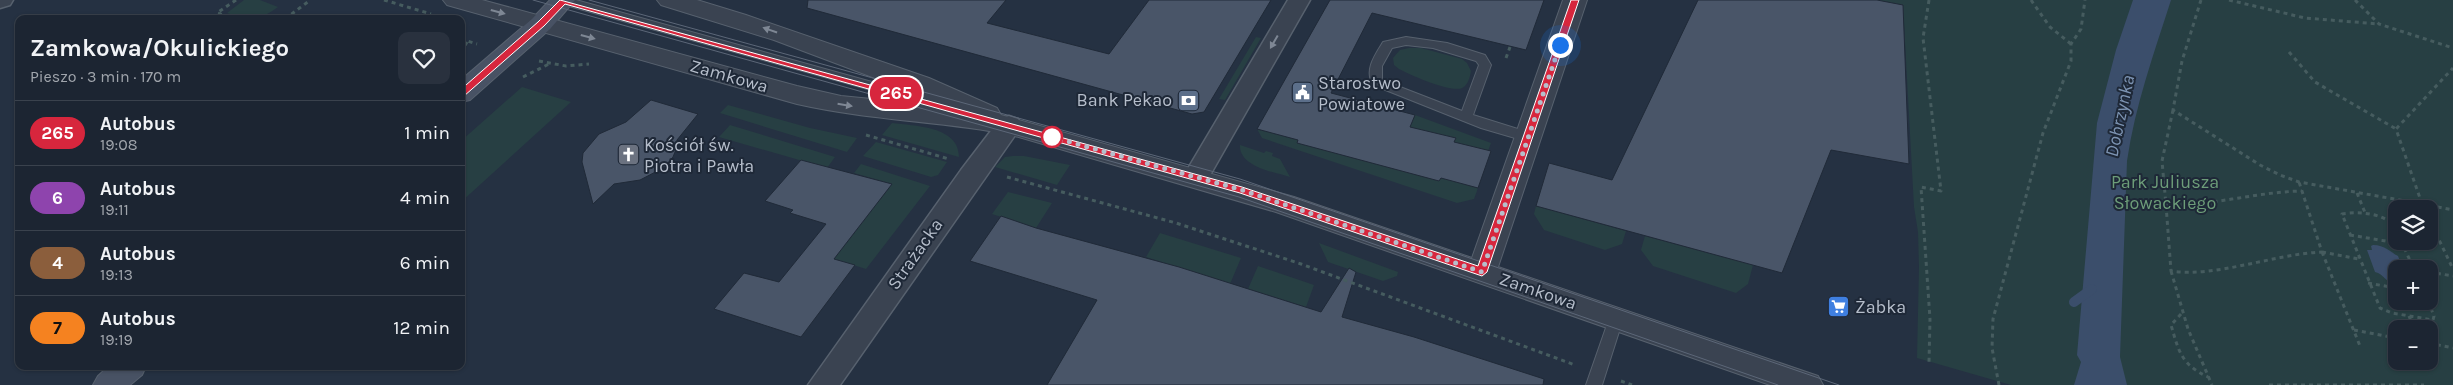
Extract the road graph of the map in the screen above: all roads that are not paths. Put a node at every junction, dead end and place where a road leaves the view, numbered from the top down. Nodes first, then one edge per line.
1 (563, 0) edge
2 (669, 0) edge
3 (1298, 0) edge
4 (1575, 0) edge
5 (448, 8) edge
6 (541, 24) junction
7 (465, 90) edge
8 (1466, 117) junction
9 (1009, 124) junction
10 (1528, 137) junction
11 (1196, 177) junction
12 (1482, 272) junction
13 (1616, 319) junction
14 (127, 370) edge
15 (1596, 379) edge
16 (110, 385) edge
17 (823, 385) edge
18 (1806, 385) edge

1 - 6 main road
1 - 9 lane
9 -> 2 street, Zamkowa
3 -> 11 street
4 - 10 street
5 -> 6 street, Zamkowa
6 - 7 main road
6 -> 9 street, Zamkowa
8 - 8 lane
8 - 10 lane
9 - 11 street, Zamkowa
9 - 17 street, Strażacka
10 - 12 street
11 - 12 street, Zamkowa
12 - 13 street, Zamkowa
13 - 15 lane
13 - 18 street, Zamkowa
14 - 16 main road

